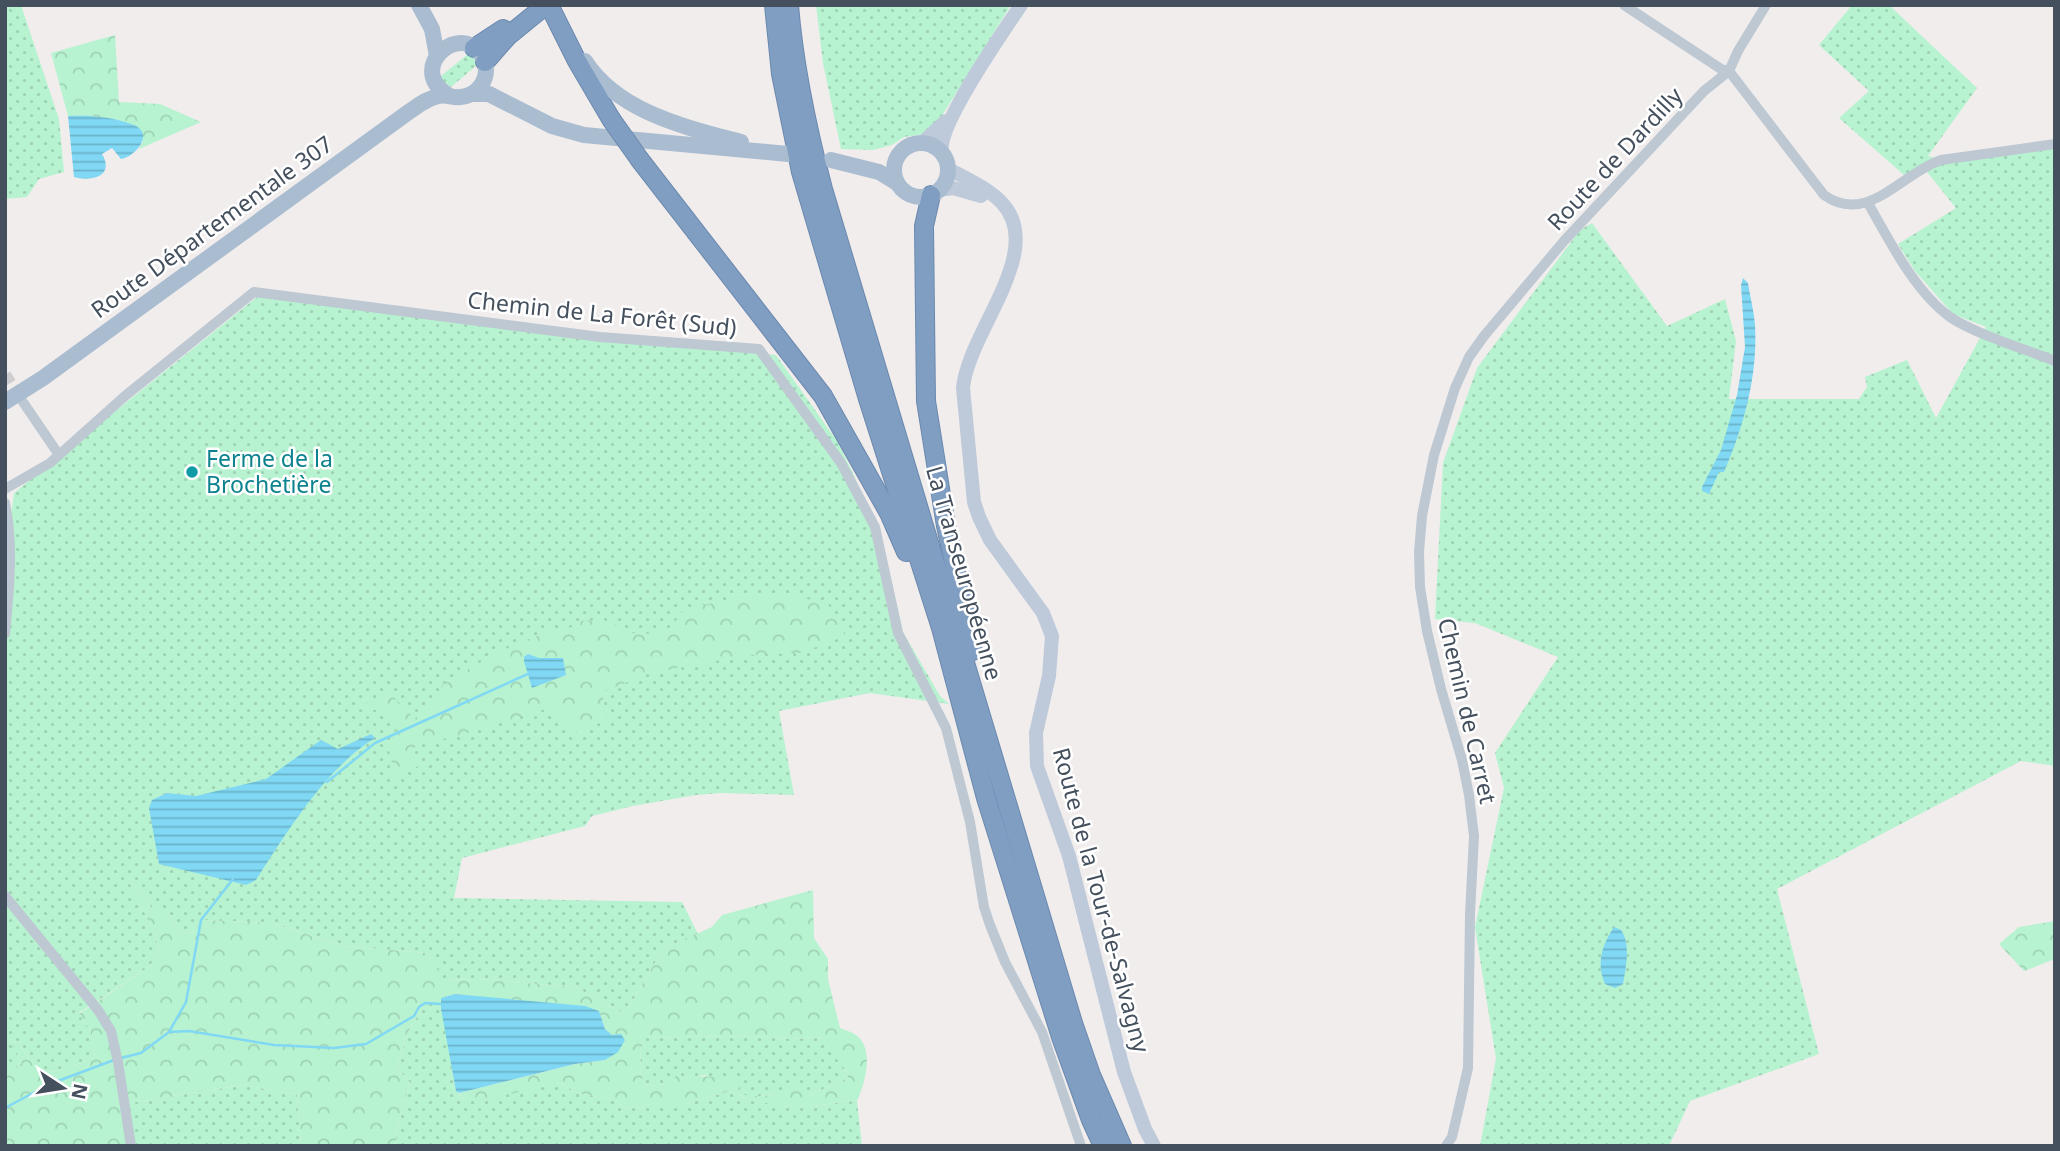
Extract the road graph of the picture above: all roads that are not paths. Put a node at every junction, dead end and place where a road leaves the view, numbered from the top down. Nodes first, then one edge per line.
1 (419, 5) edge
2 (426, 5) edge
3 (528, 5) edge
4 (550, 5) edge
5 (774, 5) edge
6 (789, 5) edge
7 (1021, 5) edge
8 (1624, 5) edge
9 (1766, 5) edge
10 (563, 25) junction
11 (436, 57) junction
12 (476, 57) junction
13 (1729, 71) junction
14 (433, 75) junction
15 (472, 94) junction
16 (448, 95) junction
17 (524, 111) junction
18 (954, 112) junction
19 (922, 143) junction
20 (2055, 144) edge
21 (901, 152) junction
22 (945, 162) junction
23 (897, 183) junction
24 (935, 192) junction
25 (1868, 203) junction
26 (1014, 233) junction
27 (1484, 336) joint
28 (2055, 361) edge
29 (5, 391) edge
30 (5, 402) edge
31 (23, 402) tunnel mouth
32 (59, 455) junction
33 (5, 489) edge
34 (5, 503) edge
35 (941, 628) junction
36 (5, 634) edge
37 (972, 686) junction
38 (5, 896) edge
39 (131, 1146) edge
40 (1082, 1146) edge
41 (1103, 1146) edge
42 (1122, 1146) edge
43 (1154, 1146) edge
44 (1446, 1146) edge

1 - 11 main road
2 - 12 main road
3 - 12 highway
4 - 10 highway
4 - 12 highway
5 - 35 highway, La Transeuropéenne
6 - 37 highway, La Transeuropéenne
7 - 18 street
8 - 13 street
9 - 13 street, Route de Dardilly
10 - 17 main road
10 - 35 highway, bridge
11 - 12 main road
11 - 14 main road
12 - 15 main road
12 - 17 main road
13 - 25 street
13 - 27 street, Route de Dardilly
14 - 16 main road
14 - 29 main road, Route Départementale 307
15 - 16 main road
15 - 17 main road
16 - 30 main road, Route Départementale 307
18 - 19 street
18 - 22 street
19 - 21 main road
19 - 22 main road
20 - 25 street
21 - 23 main road
21 - 23 main road
22 - 24 main road
22 - 26 street, Route de la Tour-de-Salvagny
23 - 24 main road
24 - 26 street
24 - 37 highway
25 - 28 street
26 - 43 street, Route de la Tour-de-Salvagny
27 - 44 street, Chemin de Carret
31 - 32 street
32 - 33 street
32 - 40 street, Chemin de La Forêt (Sud)
34 - 36 street
35 - 41 highway, La Transeuropéenne
37 - 42 highway, La Transeuropéenne
38 - 39 street

